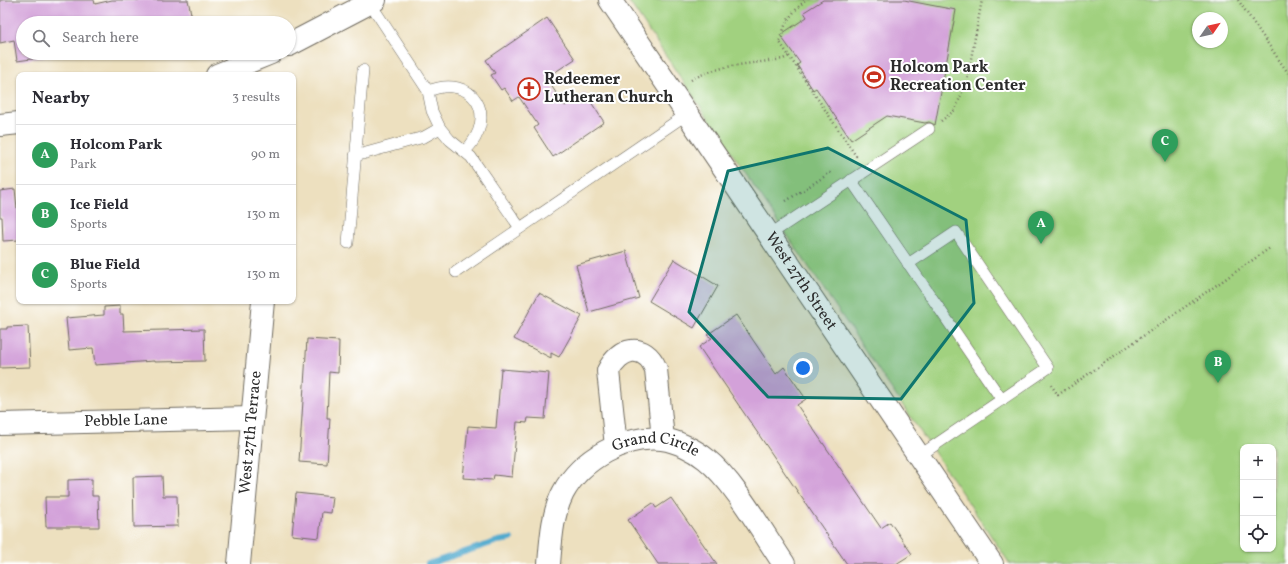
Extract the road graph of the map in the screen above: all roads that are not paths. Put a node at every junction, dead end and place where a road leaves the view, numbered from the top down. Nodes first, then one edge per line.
1 (610, 0) edge
2 (364, 3) edge
3 (296, 41) edge
4 (256, 60) edge
5 (363, 70) dead end
6 (230, 72) edge
7 (428, 91) junction
8 (687, 114) junction
9 (16, 123) edge
10 (0, 125) edge
11 (440, 128) junction
12 (928, 129) road end
13 (464, 151) junction
14 (355, 156) junction
15 (851, 180) junction
16 (520, 228) junction
17 (769, 235) junction
18 (348, 243) dead end
19 (908, 264) junction
20 (456, 272) dead end
21 (263, 304) edge
22 (1002, 400) junction
23 (252, 418) junction
24 (0, 424) edge
25 (663, 439) junction
26 (616, 446) junction
27 (919, 456) junction
28 (239, 564) edge
29 (549, 564) edge
30 (784, 564) edge
31 (992, 564) edge

1 - 8 street, West 27th Street
2 - 3 street
2 - 7 lane
4 - 6 street
5 - 14 lane
7 - 11 lane
7 - 13 lane
8 - 16 lane
8 - 17 street, West 27th Street
9 - 10 street
11 - 13 lane
11 - 14 lane
12 - 15 lane
13 - 16 lane
14 - 18 lane
15 - 17 lane
15 - 19 lane
16 - 20 lane
17 - 27 street, West 27th Street
19 - 22 lane
19 - 22 lane
21 - 23 street, West 27th Terrace
22 - 27 lane
23 - 24 street, Pebble Lane
23 - 28 street, West 27th Terrace
25 - 26 street, Grand Circle
25 - 26 street
25 - 30 street, Grand Circle
26 - 29 street, Grand Circle
27 - 31 street, West 27th Street

